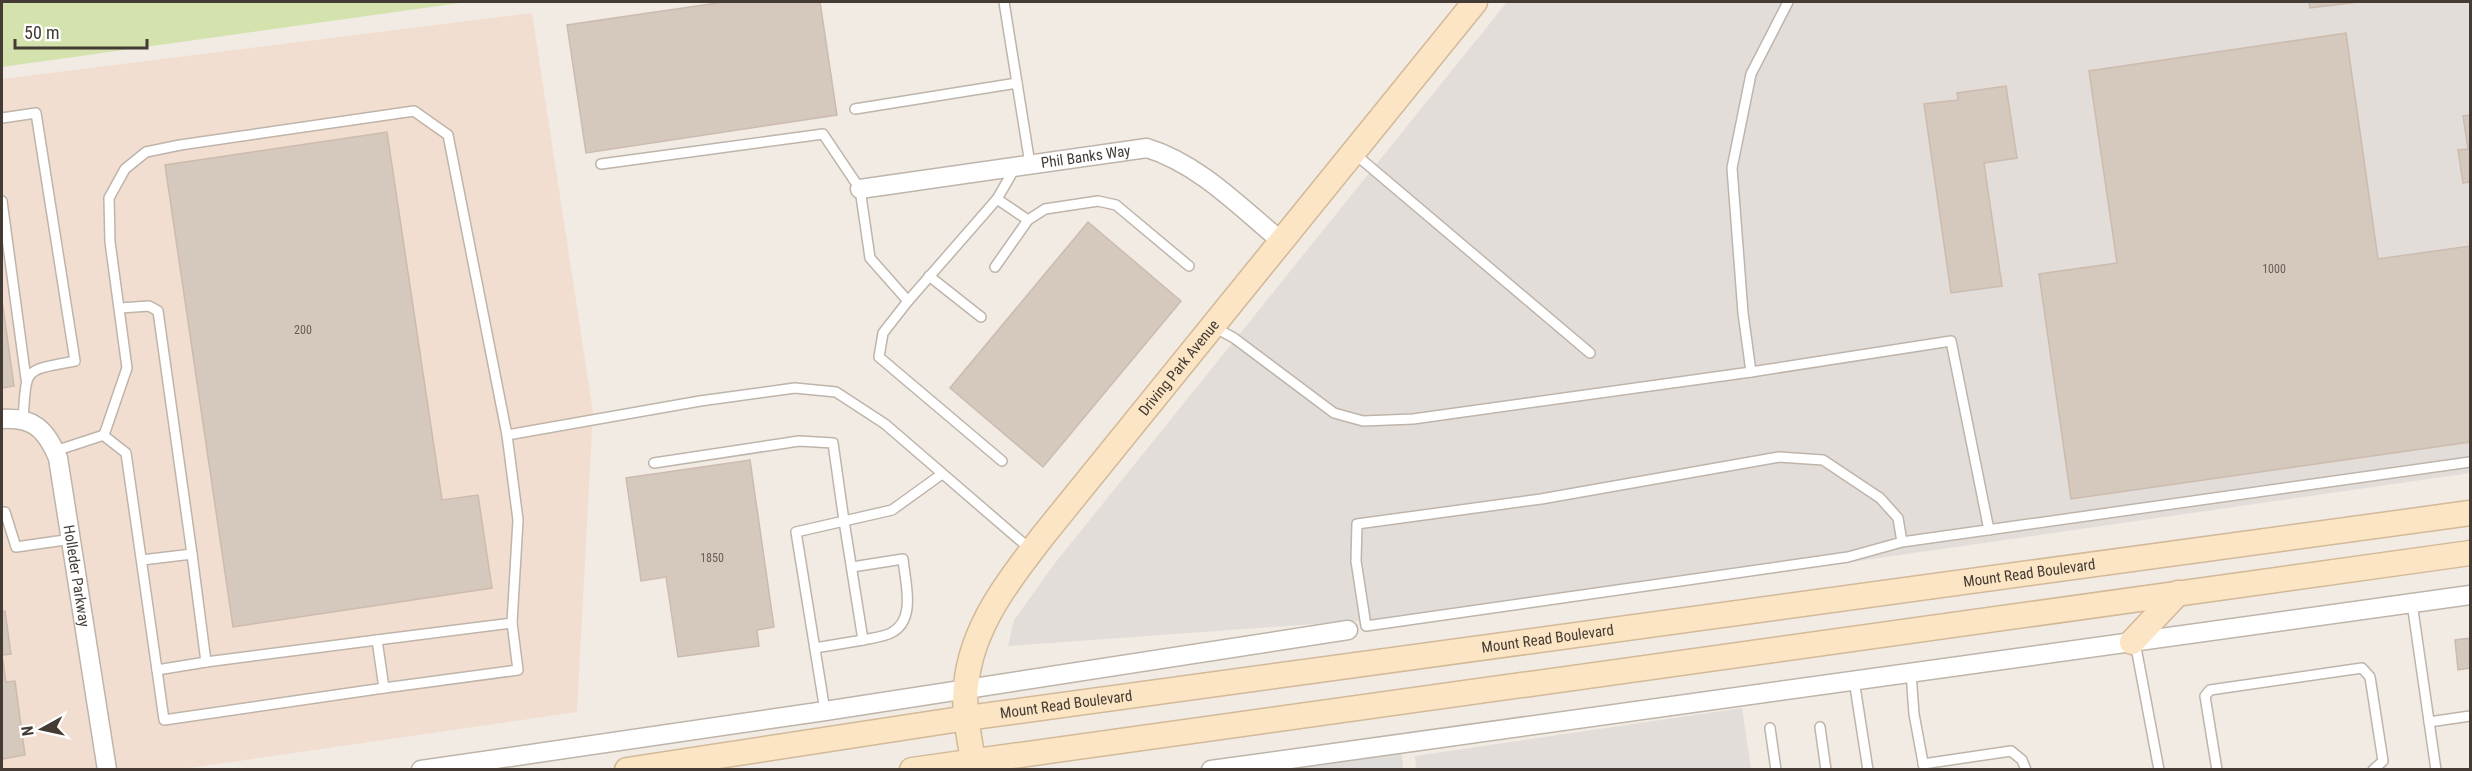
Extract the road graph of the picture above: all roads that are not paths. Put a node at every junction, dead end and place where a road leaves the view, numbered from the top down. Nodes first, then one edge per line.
1 (1004, 2) edge
2 (1475, 2) edge
3 (1788, 2) edge
4 (1017, 83) junction
5 (855, 109) dead end
6 (2, 118) edge
7 (1353, 152) junction
8 (601, 164) dead end
9 (1023, 165) junction
10 (860, 189) junction
11 (997, 199) junction
12 (2, 201) edge
13 (1028, 220) junction
14 (1281, 241) junction
15 (1189, 266) dead end
16 (995, 267) dead end
17 (930, 276) junction
18 (908, 302) junction
19 (120, 308) junction
20 (981, 317) dead end
21 (1213, 326) junction
22 (1590, 353) dead end
23 (1751, 372) junction
24 (26, 379) junction
25 (2, 419) edge
26 (23, 419) junction
27 (104, 435) junction
28 (507, 435) junction
29 (55, 451) junction
30 (1002, 461) dead end
31 (2470, 462) edge
32 (654, 463) dead end
33 (942, 474) junction
34 (2, 513) edge
35 (2470, 513) edge
36 (844, 521) junction
37 (1989, 530) junction
38 (72, 539) junction
39 (1902, 542) junction
40 (1032, 550) junction
41 (2470, 553) edge
42 (192, 554) junction
43 (142, 560) junction
44 (852, 567) junction
45 (2178, 592) junction
46 (2470, 595) edge
47 (2412, 603) junction
48 (512, 622) junction
49 (1366, 626) junction
50 (1348, 630) joint
51 (377, 640) junction
52 (863, 640) junction
53 (2133, 642) junction
54 (814, 648) junction
55 (206, 663) junction
56 (157, 670) junction
57 (1911, 673) junction
58 (1854, 680) junction
59 (384, 688) junction
60 (965, 688) junction
61 (825, 711) junction
62 (2470, 716) edge
63 (967, 718) junction
64 (2429, 722) junction
65 (1820, 727) dead end
66 (1770, 728) dead end
67 (973, 765) edge
68 (1924, 767) edge
69 (107, 770) edge
70 (421, 770) edge
71 (627, 770) edge
72 (912, 770) edge
73 (1211, 770) edge
74 (1776, 770) edge
75 (1826, 770) edge
76 (1868, 770) edge
77 (2026, 770) edge
78 (2159, 770) edge
79 (2217, 770) edge
80 (2373, 770) edge
81 (2436, 770) edge

1 - 4 lane
2 - 7 main road, Driving Park Avenue
3 - 23 lane
4 - 5 lane
4 - 9 lane
6 - 24 lane
7 - 14 main road, Driving Park Avenue
7 - 22 lane
8 - 10 lane
9 - 10 street, Phil Banks Way
9 - 11 lane
9 - 14 street, Phil Banks Way
10 - 18 lane
11 - 13 lane
11 - 17 lane
12 - 24 lane
13 - 15 lane
13 - 16 lane
14 - 21 main road, Driving Park Avenue
17 - 18 lane
17 - 20 lane
18 - 30 lane
19 - 27 lane
19 - 28 lane
19 - 42 lane
21 - 23 lane
21 - 40 main road, Driving Park Avenue
23 - 37 lane
24 - 26 lane
25 - 26 street
26 - 29 street, Holleder Parkway
27 - 29 lane
27 - 43 lane
28 - 33 lane
28 - 48 lane
29 - 38 street, Holleder Parkway
31 - 37 lane
32 - 36 lane
33 - 36 lane
33 - 40 lane
34 - 38 lane
35 - 63 main road, Mount Read Boulevard
36 - 44 lane
36 - 54 lane
37 - 39 lane
38 - 69 street, Holleder Parkway
39 - 49 lane
39 - 49 lane
40 - 60 main road, Driving Park Avenue
41 - 45 main road
42 - 43 lane
42 - 55 lane
43 - 56 lane
44 - 52 lane
44 - 52 lane
45 - 53 main road
45 - 67 main road
46 - 47 street
47 - 53 street
47 - 64 lane
48 - 51 lane
48 - 59 lane
49 - 50 lane
50 - 60 street, Mount Read Boulevard
51 - 55 lane
51 - 59 lane
52 - 54 lane
53 - 57 street
53 - 78 lane
54 - 61 lane
55 - 56 lane
56 - 59 lane
57 - 58 street
57 - 68 lane
58 - 73 street
58 - 76 lane
60 - 61 street, Mount Read Boulevard
60 - 63 main road, Driving Park Avenue
61 - 70 street, Mount Read Boulevard
62 - 64 lane
63 - 67 main road, Driving Park Avenue
63 - 71 main road, Mount Read Boulevard
64 - 81 lane
65 - 75 lane
66 - 74 lane
67 - 72 main road
68 - 77 lane
79 - 80 lane

